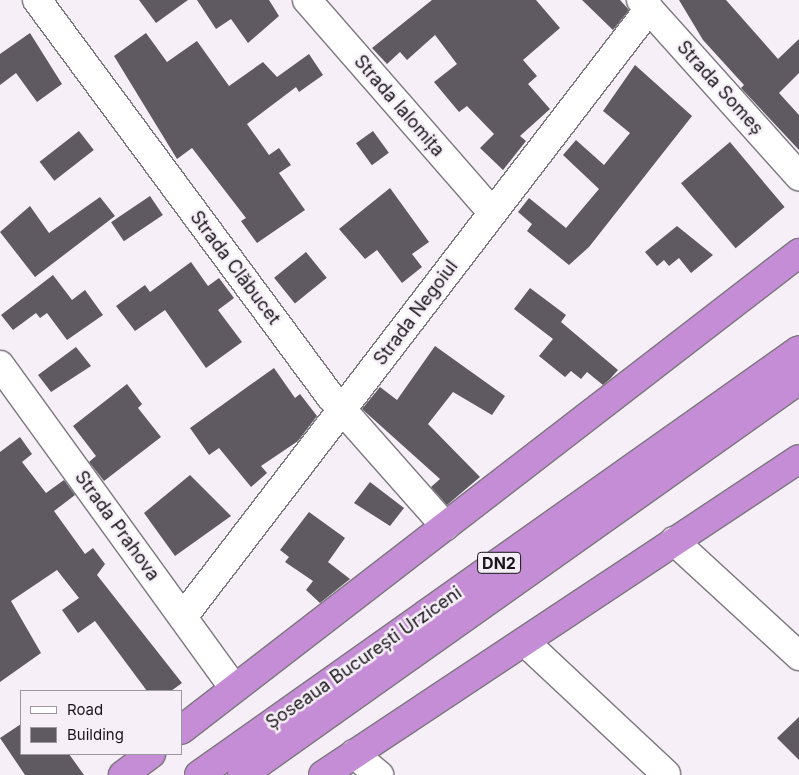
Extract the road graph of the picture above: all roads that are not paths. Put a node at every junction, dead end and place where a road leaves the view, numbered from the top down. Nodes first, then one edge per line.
1 (38, 0) edge
2 (307, 0) edge
3 (645, 4) edge
4 (799, 176) edge
5 (492, 212) junction
6 (799, 253) edge
7 (799, 350) edge
8 (0, 365) edge
9 (799, 380) edge
10 (342, 411) junction
11 (799, 459) edge
12 (445, 526) junction
13 (674, 541) junction
14 (183, 617) junction
15 (524, 642) junction
16 (799, 656) edge
17 (234, 688) junction
18 (182, 729) edge
19 (354, 754) junction
20 (150, 755) edge
21 (666, 774) edge
22 (124, 775) edge
23 (199, 775) edge
24 (242, 775) edge
25 (323, 775) edge
26 (379, 775) edge

1 - 10 street, Strada Clăbucet
2 - 5 street, Strada Ialomița
3 - 4 street, Strada Someș
3 - 5 street, Strada Negoiul
5 - 10 street, Strada Negoiul
6 - 12 highway
7 - 23 highway, Șoseaua București Urziceni / DN2
8 - 14 street, Strada Prahova
9 - 24 highway, Șoseaua București Urziceni / DN2
10 - 12 street, Strada Clăbucet
10 - 14 street, Strada Negoiul
11 - 13 highway
12 - 17 highway
13 - 15 highway
13 - 16 street
14 - 17 street, Strada Prahova
15 - 19 highway
15 - 21 street
17 - 18 highway
19 - 25 highway
19 - 26 street
20 - 22 highway

